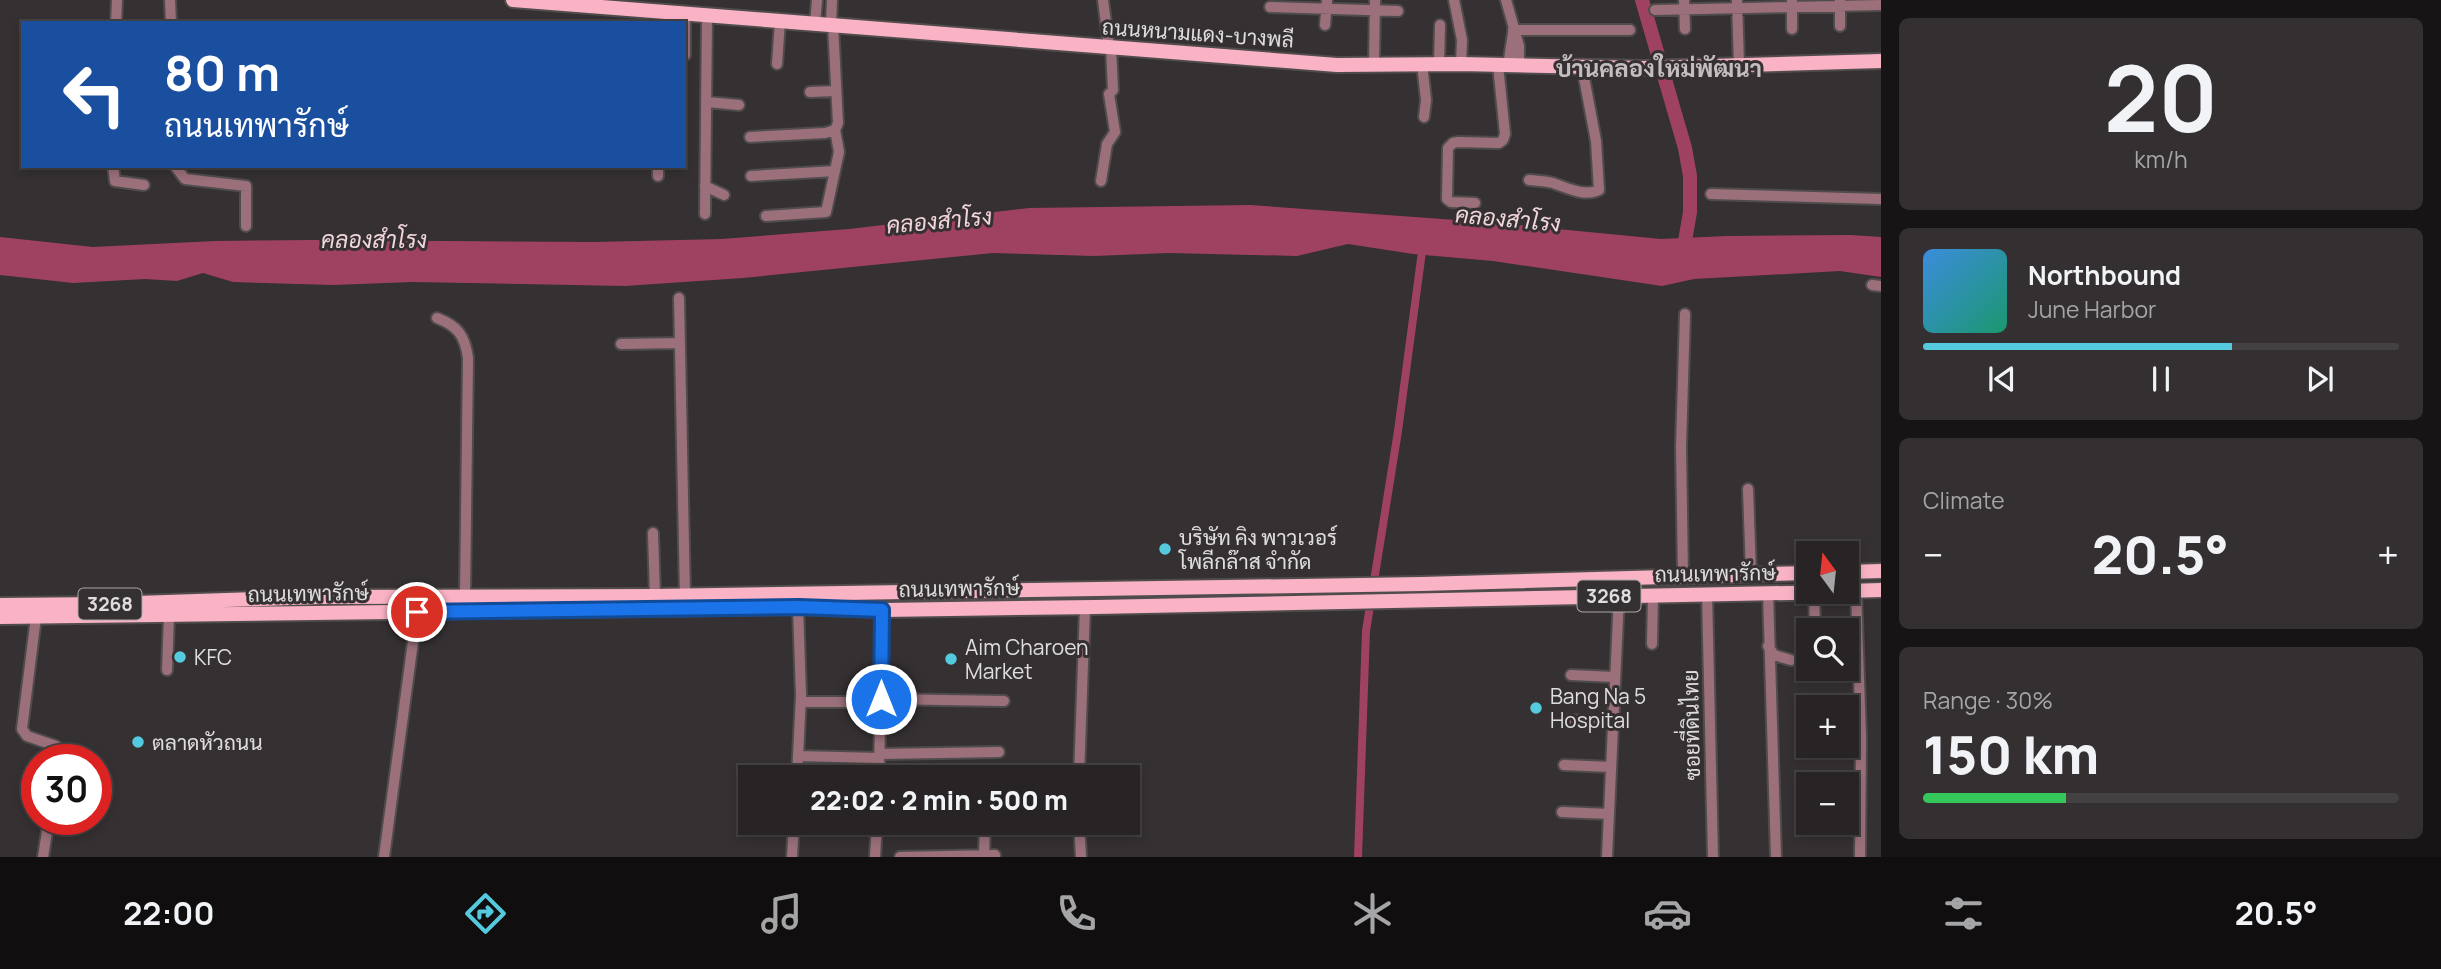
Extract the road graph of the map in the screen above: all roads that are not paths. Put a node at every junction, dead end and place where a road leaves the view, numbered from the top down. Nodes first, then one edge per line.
1 (117, 0) edge
2 (170, 0) edge
3 (514, 0) edge
4 (817, 0) edge
5 (832, 0) edge
6 (1103, 0) edge
7 (1454, 0) edge
8 (1506, 0) edge
9 (606, 3) edge
10 (1792, 3) edge
11 (1840, 3) edge
12 (1282, 4) edge
13 (1327, 4) edge
14 (1684, 4) edge
15 (1737, 4) edge
16 (1375, 5) edge
17 (1881, 5) edge
18 (1269, 7) dead end
19 (1656, 10) dead end
20 (1398, 11) dead end
21 (685, 13) junction
22 (707, 15) junction
23 (659, 17) edge
24 (116, 21) edge
25 (171, 21) edge
26 (685, 21) edge
27 (780, 21) junction
28 (815, 24) junction
29 (832, 25) junction
30 (1325, 25) dead end
31 (1440, 25) dead end
32 (1840, 26) dead end
33 (1685, 29) dead end
34 (1792, 29) dead end
35 (1513, 30) junction
36 (1630, 30) dead end
37 (1110, 47) junction
38 (1881, 61) edge
39 (1374, 64) junction
40 (1422, 64) junction
41 (1440, 64) junction
42 (1461, 64) junction
43 (777, 65) dead end
44 (1739, 65) junction
45 (1508, 66) junction
46 (1582, 67) junction
47 (836, 91) junction
48 (810, 92) dead end
49 (707, 102) junction
50 (739, 105) dead end
51 (1424, 117) dead end
52 (835, 130) junction
53 (750, 137) dead end
54 (113, 168) edge
55 (177, 168) edge
56 (835, 171) junction
57 (751, 176) dead end
58 (1529, 180) dead end
59 (1101, 181) dead end
60 (144, 185) dead end
61 (705, 186) junction
62 (1712, 194) dead end
63 (724, 195) dead end
64 (1881, 199) edge
65 (1475, 203) dead end
66 (705, 214) dead end
67 (766, 216) dead end
68 (246, 226) dead end
69 (679, 298) dead end
70 (1685, 314) dead end
71 (437, 318) dead end
72 (680, 343) junction
73 (621, 344) dead end
74 (1748, 489) dead end
75 (653, 533) dead end
76 (1881, 571) edge
77 (1859, 572) edge
78 (1796, 573) edge
79 (1751, 574) junction
80 (1683, 576) junction
81 (1881, 590) edge
82 (1859, 591) edge
83 (1768, 592) junction
84 (1796, 592) edge
85 (1707, 593) junction
86 (1653, 595) junction
87 (465, 596) junction
88 (655, 596) junction
89 (685, 596) junction
90 (1619, 596) junction
91 (255, 599) junction
92 (1852, 604) edge
93 (0, 605) edge
94 (799, 607) junction
95 (1084, 607) junction
96 (882, 610) junction
97 (417, 612) junction
98 (256, 615) junction
99 (169, 616) junction
100 (0, 617) edge
101 (36, 617) junction
102 (1652, 644) dead end
103 (1768, 646) junction
104 (1791, 660) dead end
105 (167, 670) dead end
106 (1571, 675) dead end
107 (1614, 677) junction
108 (882, 701) junction
109 (1004, 701) dead end
110 (801, 702) junction
111 (1569, 720) dead end
112 (1613, 722) junction
113 (50, 744) edge
114 (999, 751) dead end
115 (798, 756) junction
116 (879, 756) junction
117 (798, 765) edge
118 (879, 765) edge
119 (1079, 765) edge
120 (1564, 765) dead end
121 (1611, 767) junction
122 (1562, 812) dead end
123 (1609, 814) junction
124 (46, 835) edge
125 (793, 835) edge
126 (876, 835) edge
127 (987, 835) edge
128 (1080, 835) edge
129 (989, 855) edge
130 (43, 857) edge
131 (384, 857) edge
132 (792, 857) edge
133 (875, 857) edge
134 (900, 857) edge
135 (1081, 857) edge
136 (1607, 857) edge
137 (1713, 857) edge
138 (1776, 857) edge
139 (1860, 857) edge

1 - 24 street
2 - 25 street
3 - 9 main road, ถนนหนามแดง-บางพลี
4 - 28 street
5 - 29 street
6 - 37 street
7 - 42 street
8 - 35 street
9 - 23 main road, ถนนหนามแดง-บางพลี
10 - 11 street
10 - 15 street
10 - 34 street
11 - 17 street
11 - 32 street
12 - 13 street
12 - 18 street
13 - 16 street
13 - 30 street
14 - 15 street
14 - 19 street
14 - 33 street
15 - 44 street
16 - 20 street
16 - 39 street
21 - 22 main road, ถนนหนามแดง-บางพลี
21 - 23 main road, ถนนหนามแดง-บางพลี
21 - 26 street
22 - 27 main road, ถนนหนามแดง-บางพลี
22 - 49 street
27 - 28 main road, ถนนหนามแดง-บางพลี
27 - 43 street
28 - 29 main road, ถนนหนามแดง-บางพลี
29 - 37 main road, ถนนหนามแดง-บางพลี
29 - 47 street
31 - 41 street
35 - 36 street
35 - 45 street
37 - 39 main road, ถนนหนามแดง-บางพลี
37 - 59 street
38 - 44 main road, ถนนหนามแดง-บางพลี
39 - 40 main road, ถนนหนามแดง-บางพลี
40 - 41 main road, ถนนหนามแดง-บางพลี
40 - 51 street
41 - 42 main road, ถนนหนามแดง-บางพลี
42 - 45 main road, ถนนหนามแดง-บางพลี
44 - 46 main road, ถนนหนามแดง-บางพลี
45 - 46 main road, ถนนหนามแดง-บางพลี
45 - 65 street
46 - 58 street
47 - 48 street
47 - 52 street
49 - 50 street
49 - 61 street
52 - 53 street
52 - 56 street
54 - 60 street
55 - 68 street
56 - 57 street
56 - 67 street
61 - 63 street
61 - 66 street
62 - 64 street
69 - 72 street
70 - 80 street
71 - 87 street
72 - 73 street
72 - 89 street
74 - 79 street
75 - 88 street
76 - 77 main road
78 - 79 main road, ถนนเทพารักษ์ / 3268
79 - 80 main road, ถนนเทพารักษ์ / 3268
80 - 89 main road, ถนนเทพารักษ์ / 3268
81 - 82 main road
83 - 84 main road, ถนนเทพารักษ์ / 3268
83 - 85 main road, ถนนเทพารักษ์ / 3268
83 - 103 street
85 - 86 main road, ถนนเทพารักษ์ / 3268
85 - 137 street, ซอยที่ดินไทย
86 - 90 main road, ถนนเทพารักษ์ / 3268
86 - 102 street
87 - 88 main road, ถนนเทพารักษ์ / 3268
87 - 91 main road, ถนนเทพารักษ์ / 3268
88 - 89 main road, ถนนเทพารักษ์ / 3268
90 - 95 main road, ถนนเทพารักษ์ / 3268
90 - 107 street
91 - 93 main road, ถนนเทพารักษ์ / 3268
91 - 98 main road
92 - 139 street
94 - 96 main road, ถนนเทพารักษ์ / 3268
94 - 97 main road, ถนนเทพารักษ์ / 3268
94 - 110 street
95 - 96 main road, ถนนเทพารักษ์ / 3268
95 - 119 street
96 - 108 street
97 - 98 main road, ถนนเทพารักษ์ / 3268
97 - 131 street
98 - 99 main road, ถนนเทพารักษ์ / 3268
99 - 101 main road, ถนนเทพารักษ์ / 3268
99 - 105 street
100 - 101 main road, ถนนเทพารักษ์ / 3268
101 - 113 street
103 - 104 street
103 - 138 street
106 - 107 street
107 - 112 street
108 - 109 street
108 - 110 street
108 - 116 street
110 - 115 street
111 - 112 street
112 - 121 street
114 - 116 street
115 - 116 street
115 - 117 street
116 - 118 street
120 - 121 street
121 - 123 street
122 - 123 street
123 - 136 street
124 - 130 street
125 - 132 street
126 - 133 street
127 - 129 street
128 - 135 street
129 - 134 street

